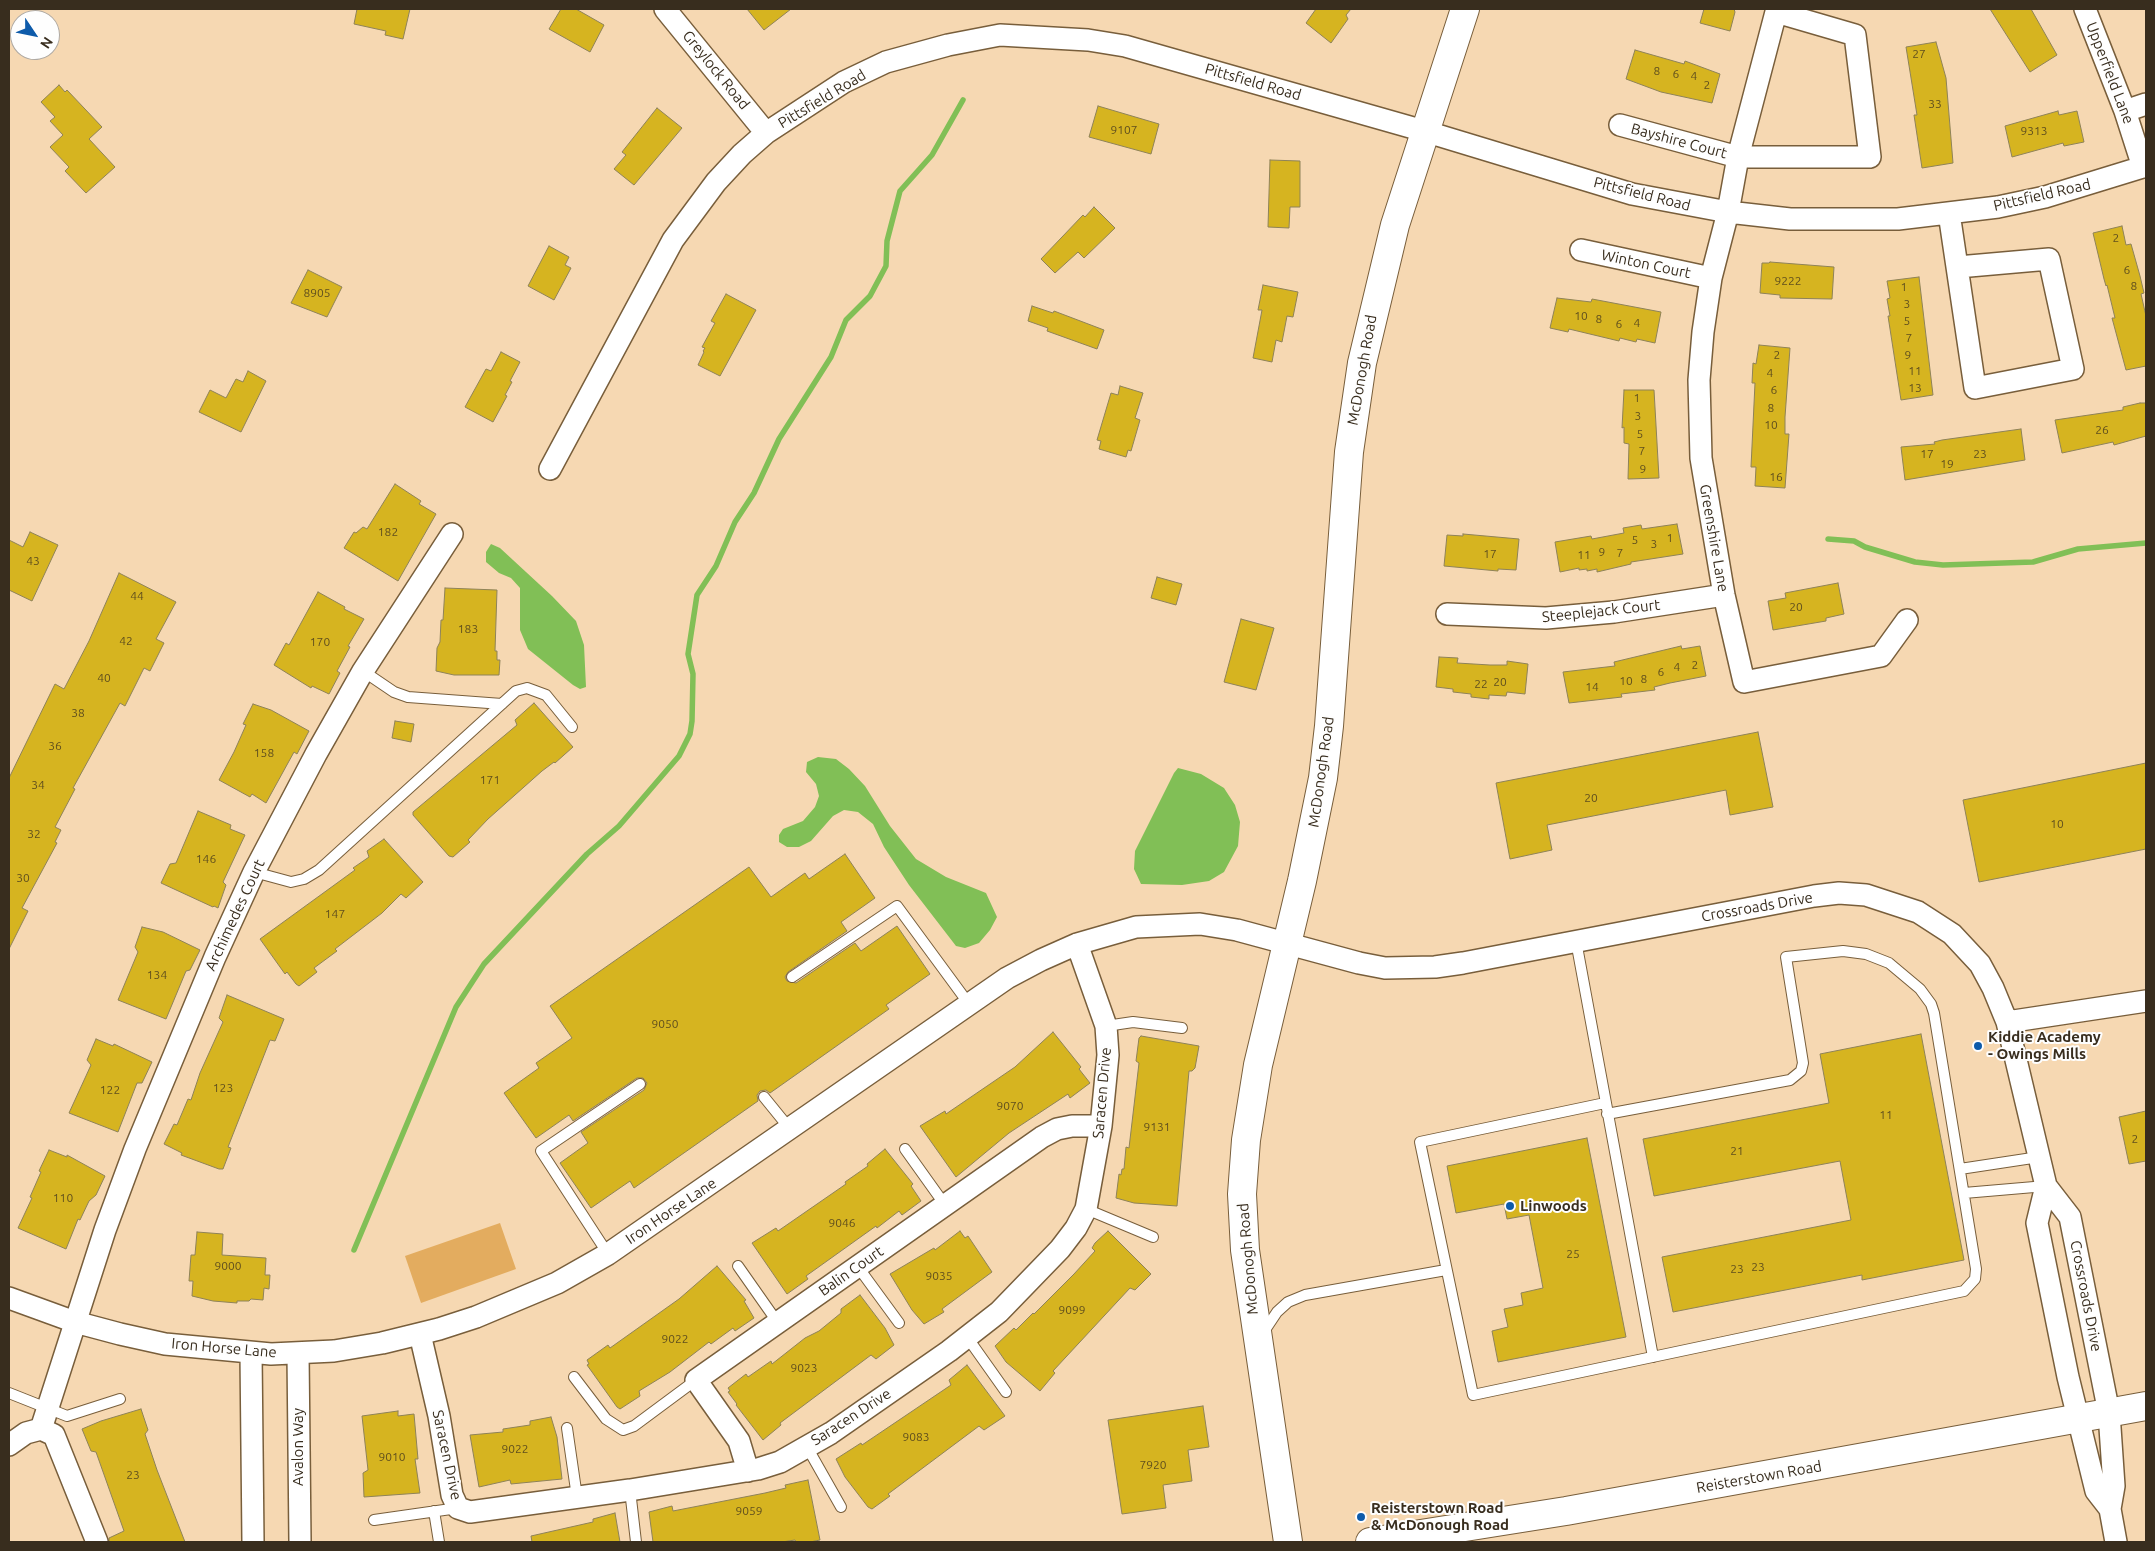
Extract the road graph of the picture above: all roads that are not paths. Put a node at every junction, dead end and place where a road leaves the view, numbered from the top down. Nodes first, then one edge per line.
1 (664, 9) edge
2 (1466, 9) edge
3 (2085, 9) edge
4 (2146, 104) edge
5 (2126, 111) junction
6 (1620, 125) dead end
7 (1424, 131) junction
8 (766, 132) junction
9 (1738, 157) junction
10 (2145, 166) edge
11 (1728, 212) junction
12 (1950, 213) junction
13 (1581, 250) dead end
14 (1958, 267) junction
15 (1711, 278) junction
16 (550, 469) dead end
17 (452, 534) dead end
18 (1724, 595) junction
19 (1447, 614) dead end
20 (1906, 620) dead end
21 (363, 672) junction
22 (502, 704) junction
23 (572, 727) dead end
24 (254, 872) junction
25 (1576, 941) junction
26 (1288, 943) junction
27 (1077, 944) junction
28 (792, 977) dead end
29 (2146, 1001) edge
30 (969, 1004) junction
31 (2007, 1022) junction
32 (1106, 1026) junction
33 (1182, 1028) dead end
34 (640, 1084) dead end
35 (764, 1097) dead end
36 (1605, 1103) junction
37 (1607, 1114) junction
38 (1101, 1126) junction
39 (790, 1129) junction
40 (905, 1149) dead end
41 (2039, 1158) junction
42 (1960, 1169) junction
43 (2046, 1186) junction
44 (1964, 1193) junction
45 (945, 1205) junction
46 (1086, 1209) junction
47 (1153, 1237) dead end
48 (608, 1254) junction
49 (738, 1266) dead end
50 (858, 1267) junction
51 (1446, 1270) junction
52 (9, 1298) edge
53 (74, 1322) junction
54 (778, 1323) junction
55 (899, 1323) dead end
56 (420, 1334) junction
57 (967, 1337) junction
58 (1257, 1342) junction
59 (298, 1352) junction
60 (251, 1353) junction
61 (1653, 1357) junction
62 (574, 1377) dead end
63 (696, 1380) junction
64 (1006, 1392) dead end
65 (10, 1393) edge
66 (120, 1399) dead end
67 (2146, 1406) edge
68 (47, 1409) junction
69 (2109, 1413) junction
70 (2077, 1420) junction
71 (567, 1428) dead end
72 (41, 1429) junction
73 (9, 1445) edge
74 (806, 1447) junction
75 (748, 1471) junction
76 (630, 1490) junction
77 (577, 1497) junction
78 (841, 1507) dead end
79 (458, 1508) junction
80 (2110, 1509) junction
81 (434, 1511) junction
82 (374, 1520) dead end
83 (97, 1542) edge
84 (253, 1542) edge
85 (300, 1542) edge
86 (439, 1542) edge
87 (636, 1542) edge
88 (1288, 1542) edge
89 (1370, 1542) edge
90 (2116, 1542) edge

1 - 8 street, Greylock Road
2 - 7 main road, McDonogh Road
3 - 5 street, Upperfield Lane
4 - 5 street
5 - 10 street, Upperfield Lane
6 - 9 street, Bayshire Court
7 - 8 street, Pittsfield Road
7 - 11 street, Pittsfield Road
7 - 26 main road, McDonogh Road
8 - 16 street, Pittsfield Road
9 - 9 street, Bayshire Court
9 - 11 street, Greenshire Lane
10 - 12 street, Pittsfield Road
11 - 12 street, Pittsfield Road
11 - 15 street, Greenshire Lane
12 - 14 street
13 - 15 street, Winton Court
14 - 14 street
15 - 18 street, Greenshire Lane
17 - 21 street, Archimedes Court
18 - 19 street, Steeplejack Court
18 - 20 street, Greenshire Lane
21 - 22 lane
21 - 24 street, Archimedes Court
22 - 23 lane
22 - 24 lane
24 - 53 street, Archimedes Court
25 - 26 street, Crossroads Drive
25 - 31 street, Crossroads Drive
25 - 36 lane
26 - 27 street, Iron Horse Lane
26 - 58 main road, McDonogh Road
27 - 30 street, Iron Horse Lane
27 - 32 street, Saracen Drive
28 - 30 lane
29 - 31 street
30 - 39 street, Iron Horse Lane
31 - 41 street, Crossroads Drive
32 - 33 lane
32 - 38 street, Saracen Drive
34 - 48 lane
35 - 39 lane
36 - 37 lane
36 - 51 lane
37 - 42 lane
37 - 61 lane
38 - 45 street, Balin Court
38 - 46 street, Saracen Drive
39 - 48 street, Iron Horse Lane
40 - 45 lane
41 - 42 lane
41 - 43 street, Crossroads Drive
42 - 44 lane
43 - 44 lane
43 - 69 street, Crossroads Drive
43 - 70 street, Crossroads Drive
44 - 61 lane
45 - 50 street, Balin Court
46 - 47 lane
46 - 57 street, Saracen Drive
48 - 56 street, Iron Horse Lane
49 - 54 lane
50 - 54 street, Balin Court
50 - 55 lane
51 - 58 lane
51 - 61 lane
52 - 53 street, Iron Horse Lane
53 - 60 street, Iron Horse Lane
53 - 68 street, Archimedes Court
54 - 63 street, Balin Court
56 - 59 street, Iron Horse Lane
56 - 79 street, Saracen Drive
57 - 64 lane
57 - 74 street, Saracen Drive
58 - 88 main road, McDonogh Road
59 - 60 street, Iron Horse Lane
59 - 85 street, Avalon Way
60 - 84 street
62 - 63 lane
63 - 75 street
65 - 68 lane
66 - 68 lane
67 - 69 main road, Reisterstown Road
68 - 72 street, Archimedes Court
69 - 70 main road, Reisterstown Road
69 - 80 street, Crossroads Drive
70 - 80 street, Crossroads Drive
70 - 89 main road, Reisterstown Road
71 - 77 lane
72 - 73 street
72 - 83 street
74 - 75 street, Saracen Drive
74 - 78 lane
75 - 76 street, Saracen Drive
76 - 77 street, Saracen Drive
76 - 87 lane
77 - 79 street, Saracen Drive
79 - 81 lane
80 - 90 street
81 - 82 lane
81 - 86 lane

